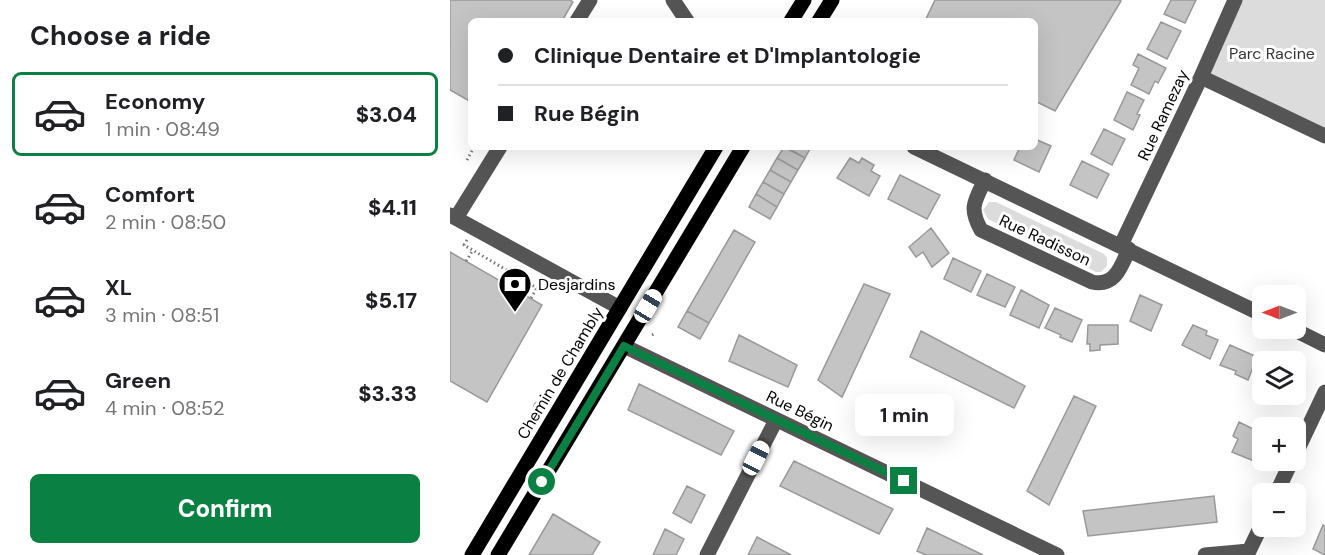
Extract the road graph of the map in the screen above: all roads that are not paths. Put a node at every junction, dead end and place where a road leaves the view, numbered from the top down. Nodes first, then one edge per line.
1 (590, 0) edge
2 (673, 0) edge
3 (804, 0) edge
4 (832, 0) edge
5 (1235, 0) edge
6 (579, 18) edge
7 (685, 18) edge
8 (793, 18) edge
9 (821, 18) edge
10 (1201, 77) junction
11 (1325, 136) edge
12 (498, 150) edge
13 (714, 150) edge
14 (741, 150) edge
15 (920, 150) edge
16 (984, 180) junction
17 (453, 216) edge
18 (1125, 247) junction
19 (620, 308) junction
20 (1252, 310) edge
21 (1306, 336) edge
22 (1325, 345) edge
23 (624, 346) junction
24 (1325, 392) edge
25 (776, 420) junction
26 (1306, 432) edge
27 (1257, 537) edge
28 (1251, 553) edge
29 (472, 555) edge
30 (498, 555) edge
31 (707, 555) edge
32 (1057, 555) edge
33 (1205, 555) edge

1 - 6 street
2 - 7 street
3 - 8 main road
4 - 9 main road
5 - 10 street, Rue Ramezay
10 - 11 street
10 - 18 street, Rue Ramezay
12 - 17 street
13 - 19 main road, Chemin de Chambly
14 - 23 main road
15 - 16 street, Rue Radisson
16 - 18 street, Rue Radisson
16 - 18 street, Rue Radisson
17 - 19 street
18 - 20 street, Rue Radisson
19 - 29 main road, Chemin de Chambly
21 - 22 street
23 - 25 street, Rue Bégin
23 - 30 main road
24 - 26 street
25 - 31 street
25 - 32 street, Rue Bégin
27 - 28 street
28 - 33 street

